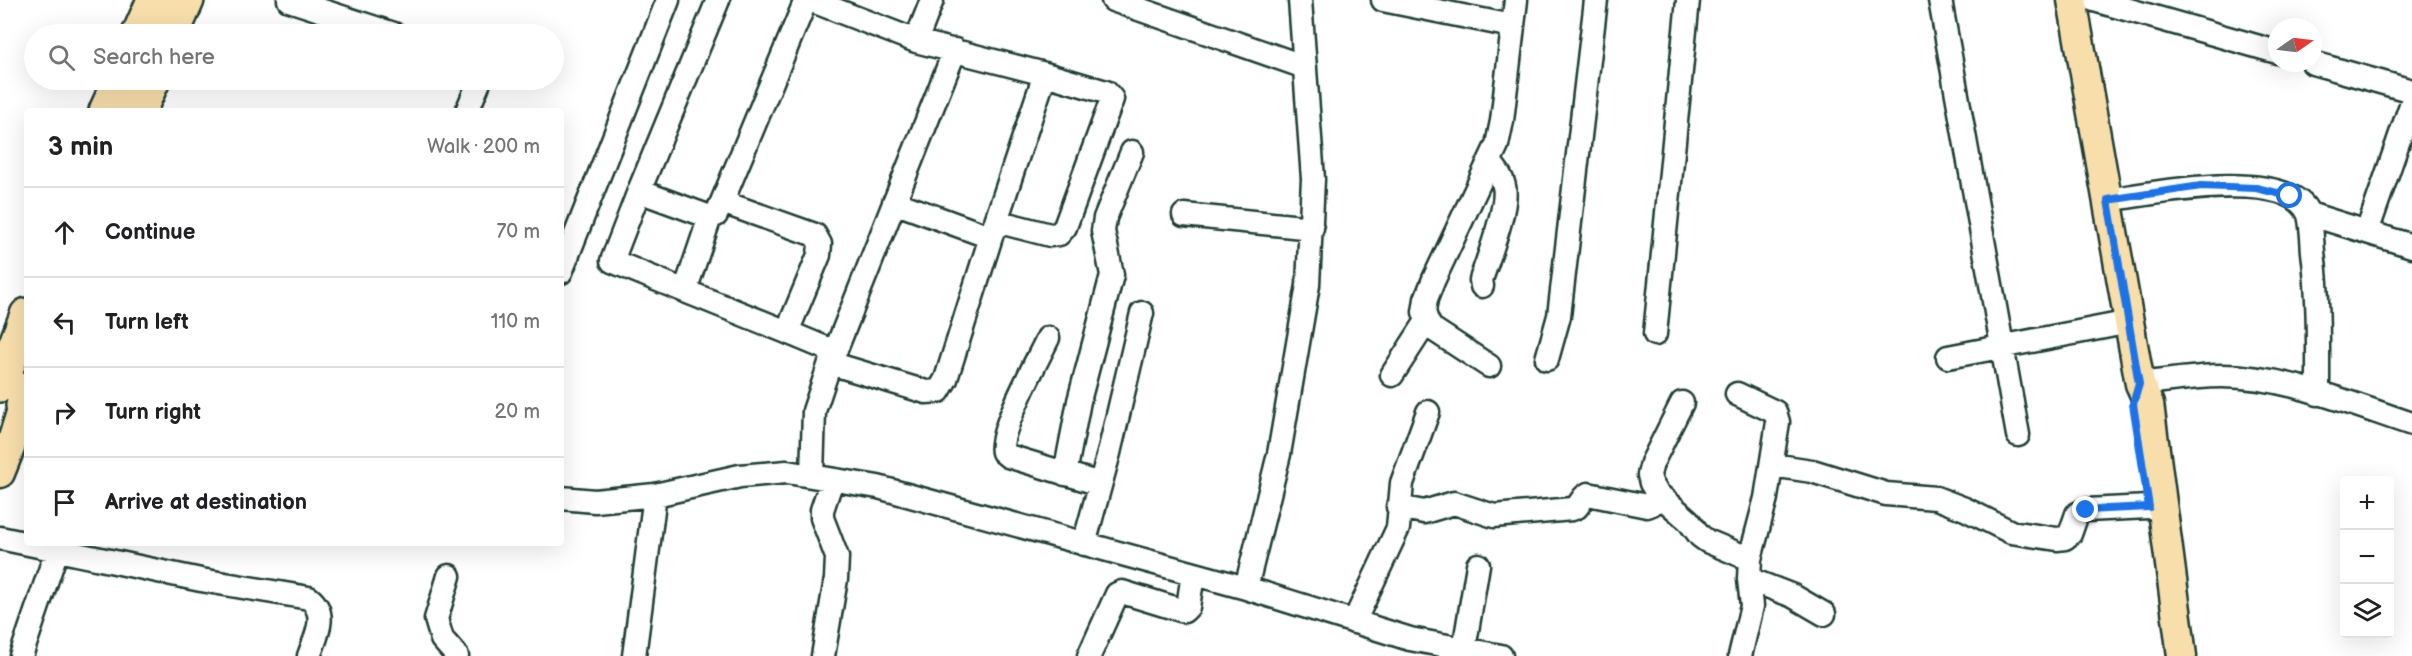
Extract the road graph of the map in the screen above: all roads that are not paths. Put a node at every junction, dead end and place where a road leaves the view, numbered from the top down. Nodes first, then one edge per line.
1 (289, 0) edge
2 (668, 0) edge
3 (718, 0) edge
4 (808, 0) edge
5 (932, 0) edge
6 (1113, 0) edge
7 (1300, 0) edge
8 (1383, 0) edge
9 (1516, 0) edge
10 (1596, 0) edge
11 (1688, 0) edge
12 (1940, 0) edge
13 (2072, 0) edge
14 (2094, 0) edge
15 (363, 24) edge
16 (1512, 26) junction
17 (916, 40) junction
18 (2268, 49) edge
19 (955, 50) junction
20 (2322, 66) edge
21 (1305, 67) junction
22 (1045, 74) junction
23 (115, 90) edge
24 (149, 90) edge
25 (476, 90) edge
26 (2412, 91) edge
27 (2412, 102) edge
28 (107, 108) edge
29 (141, 108) edge
30 (468, 108) edge
31 (1132, 152) dead end
32 (1490, 162) junction
33 (639, 191) junction
34 (2108, 200) junction
35 (894, 202) junction
36 (716, 210) junction
37 (2308, 214) junction
38 (1184, 215) dead end
39 (1312, 228) junction
40 (993, 229) junction
41 (2367, 232) junction
42 (2412, 246) edge
43 (564, 264) edge
44 (1482, 286) dead end
45 (685, 291) junction
46 (1142, 313) dead end
47 (1427, 321) junction
48 (2130, 322) junction
49 (787, 332) junction
50 (1654, 334) dead end
51 (1048, 338) dead end
52 (24, 346) edge
53 (2002, 346) junction
54 (1948, 357) dead end
55 (833, 358) junction
56 (1547, 359) dead end
57 (1489, 366) dead end
58 (1392, 375) dead end
59 (2139, 384) junction
60 (1737, 394) dead end
61 (2318, 394) junction
62 (19, 399) edge
63 (1682, 403) dead end
64 (1428, 412) dead end
65 (2412, 424) edge
66 (2018, 435) dead end
67 (19, 446) edge
68 (1772, 465) junction
69 (0, 473) edge
70 (1065, 474) junction
71 (822, 478) junction
72 (1100, 484) junction
73 (1657, 493) junction
74 (655, 495) junction
75 (564, 498) edge
76 (1398, 507) junction
77 (2149, 507) junction
78 (0, 538) edge
79 (24, 543) edge
80 (1084, 544) junction
81 (38, 546) edge
82 (57, 550) junction
83 (1478, 566) dead end
84 (1749, 569) junction
85 (1193, 574) junction
86 (450, 576) dead end
87 (1246, 588) junction
88 (1824, 614) dead end
89 (1354, 621) junction
90 (1406, 647) edge
91 (1464, 649) junction
92 (21, 656) edge
93 (309, 656) edge
94 (457, 656) edge
95 (634, 656) edge
96 (823, 656) edge
97 (1089, 656) edge
98 (1501, 656) edge
99 (1740, 656) edge
100 (2167, 656) edge
101 (2182, 656) edge

1 - 15 street
2 - 43 street
3 - 33 street
4 - 17 street
4 - 36 street
5 - 17 street
6 - 21 street
7 - 21 street
8 - 16 street
9 - 16 street
10 - 56 street
11 - 50 street
12 - 53 street
13 - 34 main road
14 - 18 street
16 - 32 street
17 - 19 street
19 - 22 street
19 - 35 street
20 - 26 street
21 - 39 street
22 - 40 street
22 - 40 street
23 - 28 highway
24 - 29 highway
25 - 30 street
27 - 41 street
31 - 70 street
32 - 44 street
32 - 47 street
33 - 36 street
33 - 45 street
34 - 37 street
34 - 48 main road
35 - 40 street
35 - 55 street
36 - 45 street
36 - 49 street
37 - 41 street
37 - 61 street
38 - 39 street
39 - 87 street
40 - 55 street
41 - 42 street
45 - 49 street
46 - 72 street
47 - 57 street
47 - 58 street
48 - 53 street
48 - 59 main road
49 - 55 street
51 - 70 street
52 - 62 highway
53 - 54 street
53 - 66 street
55 - 71 street
59 - 61 street
59 - 77 main road
59 - 101 main road
60 - 68 street
61 - 65 street
62 - 67 main road
63 - 73 street
64 - 76 street
67 - 69 main road
68 - 77 street
68 - 84 street
70 - 72 street
71 - 74 street
71 - 80 street
71 - 96 street
72 - 80 street
73 - 76 street
73 - 84 street
74 - 75 street
74 - 95 street
76 - 89 street
77 - 100 main road
78 - 79 street
80 - 85 street
81 - 82 street
82 - 92 street
82 - 93 street
83 - 91 street
84 - 88 street
84 - 99 street
85 - 87 street
85 - 97 street
86 - 94 street
87 - 89 street
89 - 90 street
90 - 91 street
91 - 98 street

